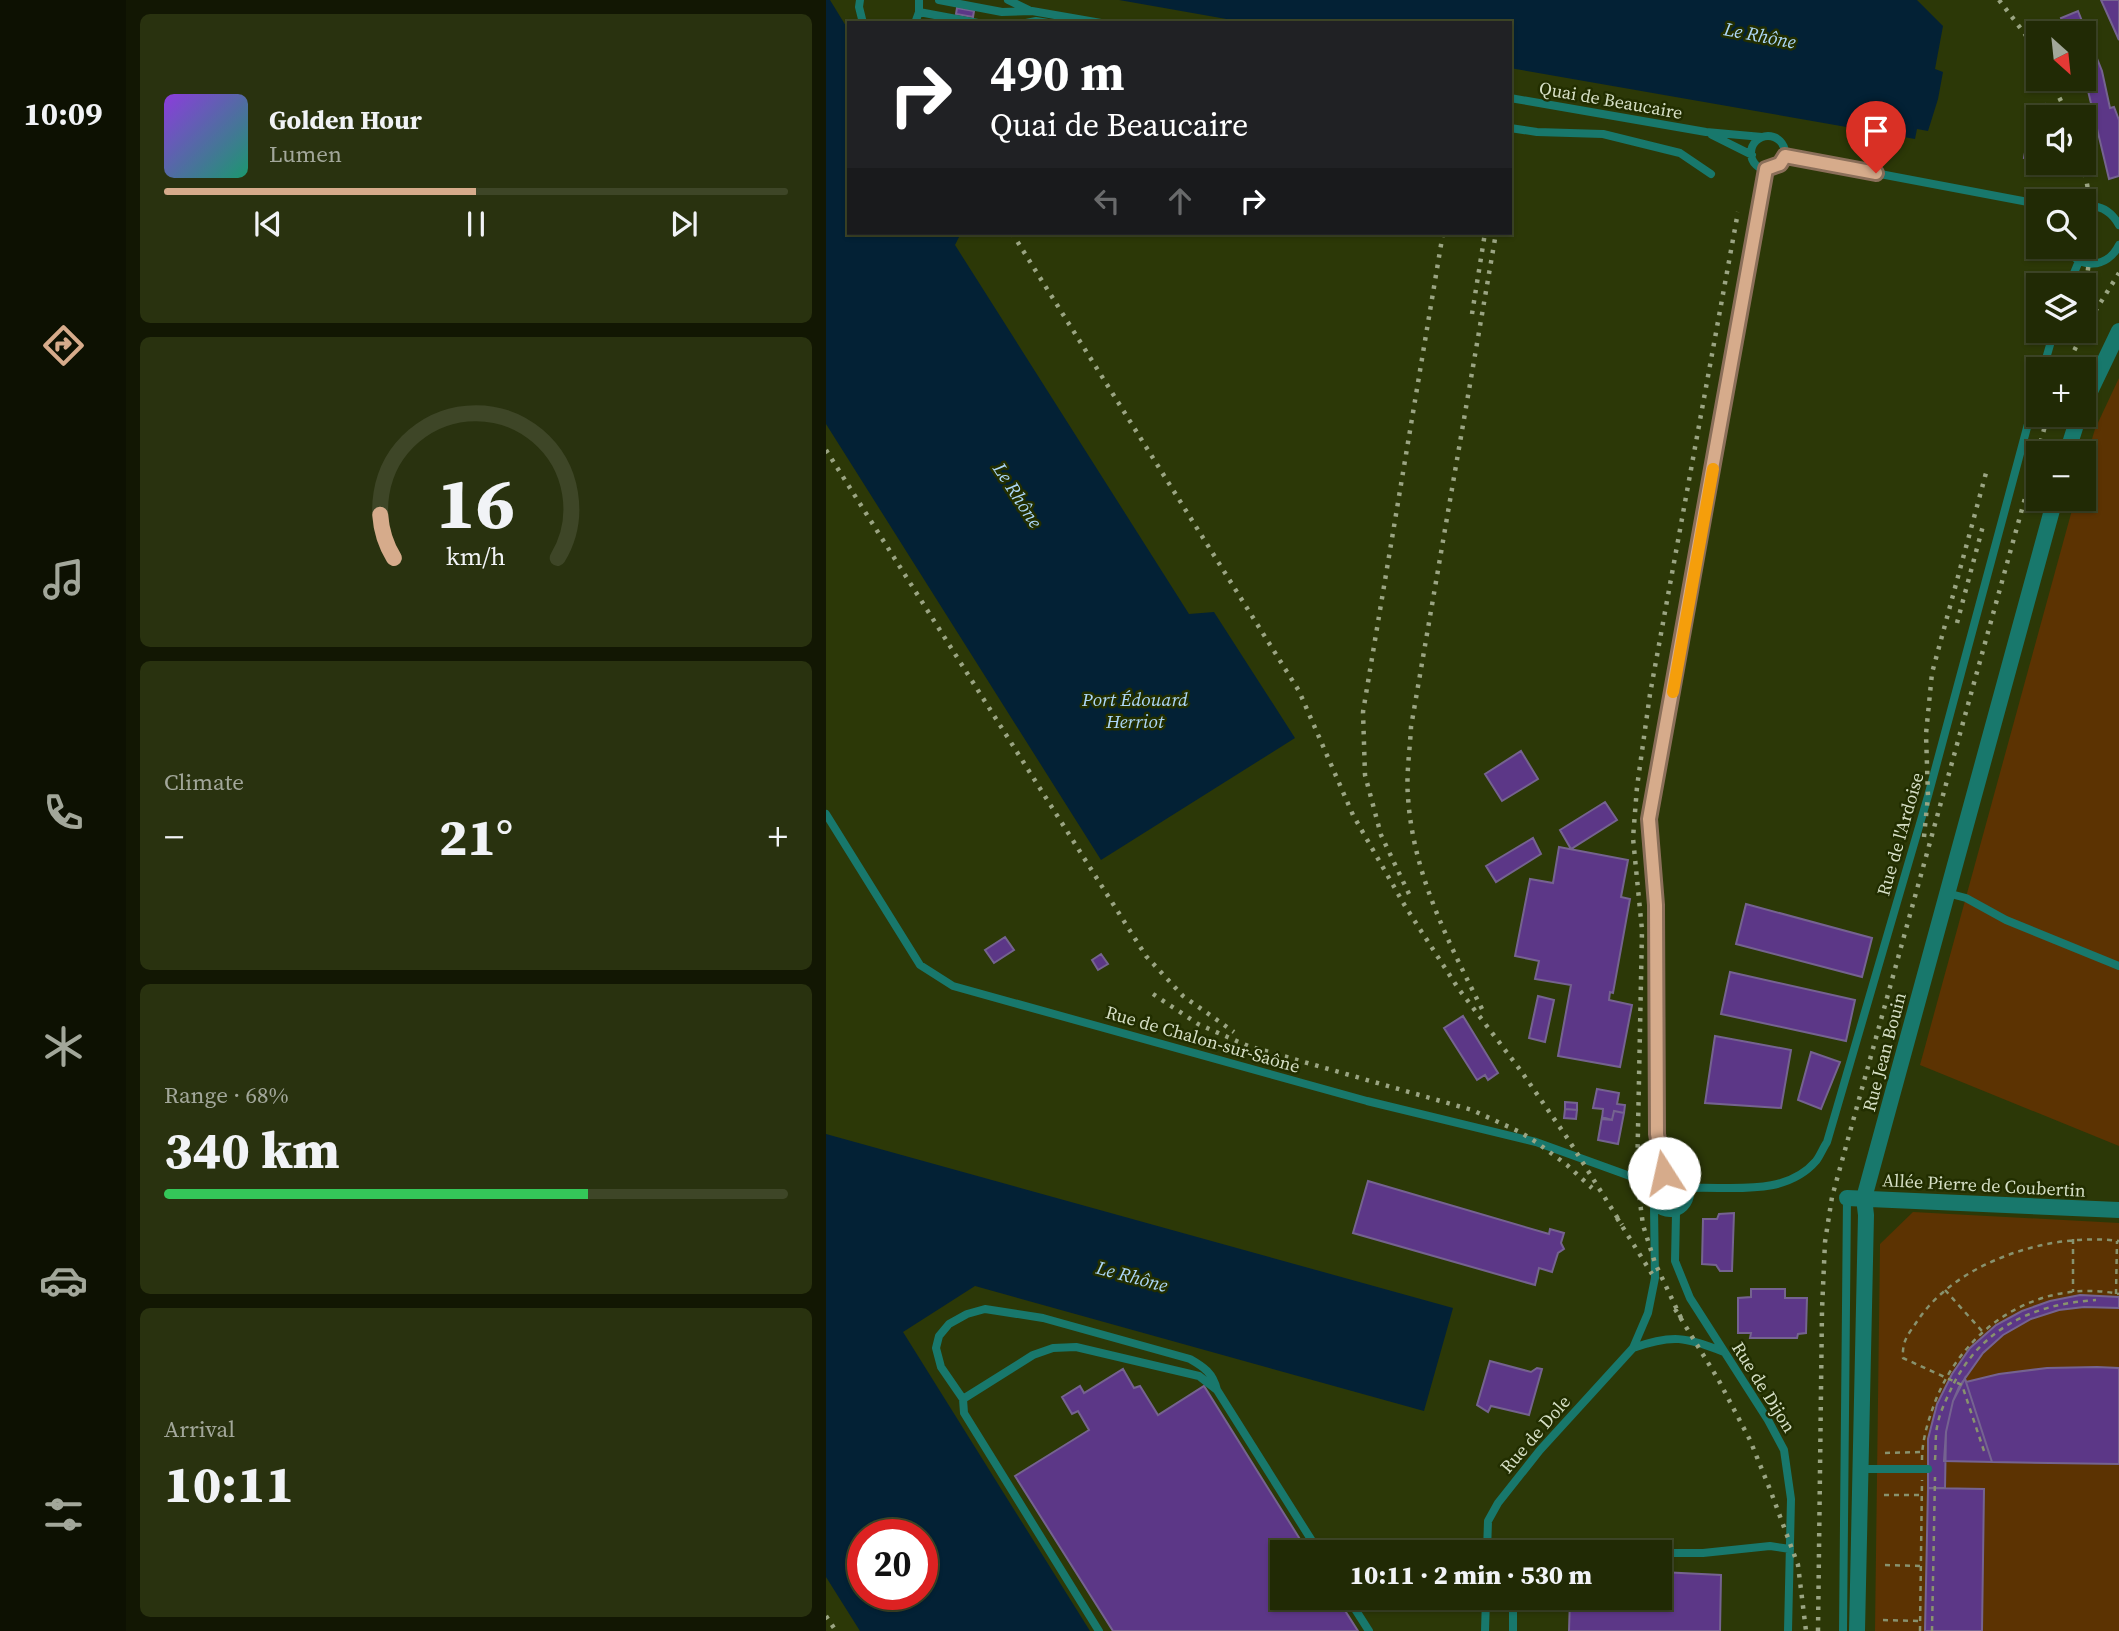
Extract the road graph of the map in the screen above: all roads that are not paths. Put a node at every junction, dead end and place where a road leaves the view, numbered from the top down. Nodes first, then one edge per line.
1 (860, 0) edge
2 (919, 0) edge
3 (939, 0) edge
4 (1007, 0) edge
5 (1032, 11) junction
6 (919, 12) junction
7 (862, 21) edge
8 (916, 21) edge
9 (967, 21) edge
10 (1090, 21) edge
11 (1512, 98) edge
12 (1512, 128) edge
13 (1706, 132) junction
14 (1762, 137) junction
15 (1752, 155) junction
16 (1785, 156) junction
17 (1766, 169) junction
18 (1711, 174) dead end
19 (2026, 202) edge
20 (2096, 206) edge
21 (2116, 214) edge
22 (2119, 225) edge
23 (2119, 245) edge
24 (2076, 259) edge
25 (2079, 261) junction
26 (2074, 273) edge
27 (2119, 331) edge
28 (2096, 379) edge
29 (2027, 427) edge
30 (2052, 511) edge
31 (826, 814) edge
32 (1947, 893) junction
33 (2119, 966) edge
34 (1664, 1173) junction
35 (1652, 1184) junction
36 (1690, 1188) junction
37 (1847, 1198) joint
38 (1864, 1198) junction
39 (1654, 1206) junction
40 (2119, 1210) edge
41 (1676, 1213) junction
42 (1633, 1348) junction
43 (1724, 1352) junction
44 (1217, 1390) junction
45 (963, 1399) junction
46 (1859, 1469) junction
47 (1926, 1469) road end
48 (1311, 1540) edge
49 (1487, 1540) edge
50 (1790, 1549) junction
51 (1672, 1553) edge
52 (1356, 1610) edge
53 (1486, 1610) edge
54 (1513, 1610) edge
55 (1100, 1631) edge
56 (1369, 1631) edge
57 (1485, 1631) edge
58 (1513, 1631) edge
59 (1788, 1631) edge
60 (1843, 1631) edge
61 (1857, 1631) edge

1 - 7 lane
2 - 6 lane
3 - 5 lane
4 - 5 lane
5 - 10 lane
6 - 8 lane
6 - 9 lane
11 - 13 lane, Quai de Beaucaire
12 - 18 lane
13 - 14 lane, Quai de Beaucaire
13 - 15 lane, Quai de Beaucaire
14 - 15 lane
14 - 16 lane
15 - 17 lane, Quai de Beaucaire
16 - 17 lane
16 - 19 lane
17 - 34 lane
20 - 21 lane
21 - 22 lane
23 - 25 lane
24 - 25 lane
25 - 26 lane
27 - 28 street
29 - 36 lane, Rue de l'Ardoise
30 - 32 street, Rue Jean Bouin
31 - 35 lane, Rue de Chalon-sur-Saône
32 - 33 lane
32 - 38 street, Rue Jean Bouin
34 - 35 lane
34 - 36 lane
35 - 39 lane
36 - 41 lane
37 - 38 street, Allée Pierre de Coubertin
37 - 60 lane
38 - 40 street, Allée Pierre de Coubertin
38 - 46 street, Rue Jean Bouin
39 - 41 lane
39 - 42 lane, Rue de Dole
41 - 43 lane, Rue de Dijon
42 - 43 lane
42 - 49 lane, Rue de Dole
43 - 50 lane, Rue de Dijon
44 - 45 lane
44 - 45 lane
44 - 48 lane
45 - 55 lane
46 - 47 lane
46 - 61 street, Rue Jean Bouin
50 - 51 lane
50 - 59 lane, Rue de Dijon
52 - 56 lane
53 - 57 lane
54 - 58 lane

